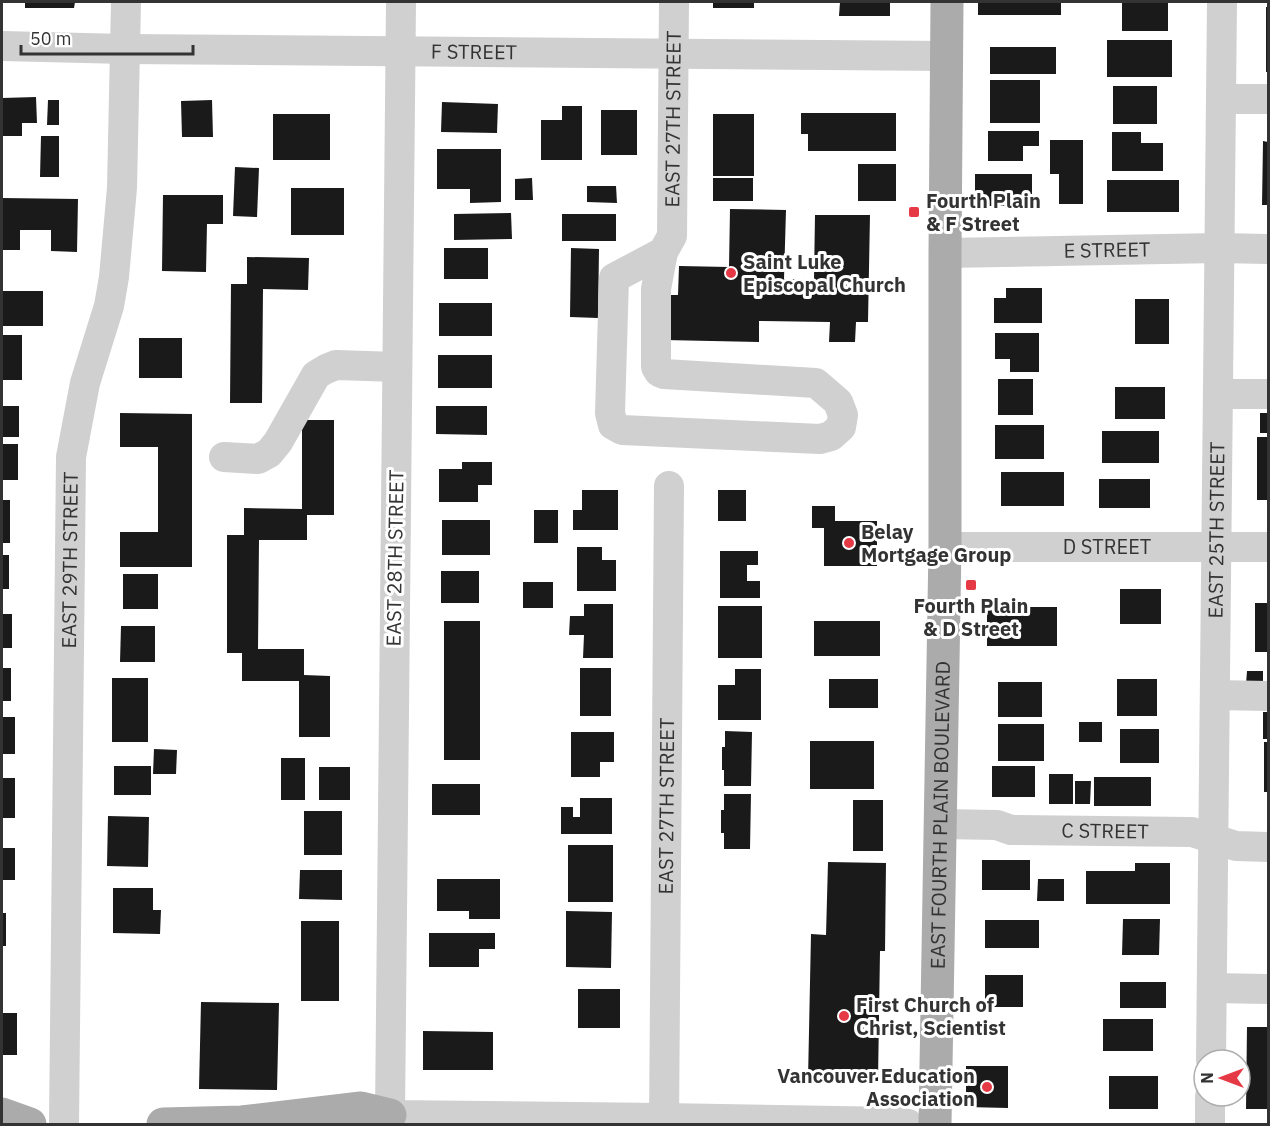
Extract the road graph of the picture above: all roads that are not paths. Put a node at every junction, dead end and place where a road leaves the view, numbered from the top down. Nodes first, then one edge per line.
1 (126, 2) edge
2 (401, 2) edge
3 (674, 2) edge
4 (947, 2) edge
5 (1222, 2) edge
6 (2, 46) edge
7 (125, 49) junction
8 (400, 52) junction
9 (674, 54) junction
10 (947, 56) junction
11 (1221, 99) junction
12 (1269, 99) edge
13 (668, 244) junction
14 (1219, 248) junction
15 (1269, 249) edge
16 (945, 253) junction
17 (397, 367) junction
18 (1218, 394) junction
19 (1269, 394) edge
20 (224, 458) dead end
21 (669, 486) dead end
22 (1216, 546) junction
23 (945, 547) junction
24 (1269, 547) edge
25 (1215, 695) junction
26 (1269, 696) edge
27 (941, 824) junction
28 (1212, 839) junction
29 (1269, 847) edge
30 (1212, 988) junction
31 (1269, 989) edge
32 (1211, 1048) edge
33 (1210, 1108) edge
34 (2, 1114) edge
35 (385, 1120) edge
36 (431, 1120) edge
37 (487, 1120) edge
38 (574, 1121) edge
39 (611, 1121) edge
40 (664, 1121) edge
41 (30, 1125) edge
42 (64, 1125) edge
43 (163, 1125) edge
44 (908, 1125) edge
45 (935, 1125) edge
46 (1210, 1125) edge

1 - 7 street, EAST 29TH STREET
2 - 8 street, EAST 28TH STREET
3 - 9 street, EAST 27TH STREET
4 - 10 main road, EAST FOURTH PLAIN BOULEVARD
5 - 11 street, EAST 25TH STREET
6 - 7 street, F STREET
7 - 8 street, F STREET
7 - 42 street, EAST 29TH STREET
8 - 9 street, F STREET
8 - 17 street, EAST 28TH STREET
9 - 10 street, F STREET
9 - 13 street, EAST 27TH STREET
10 - 16 main road, EAST FOURTH PLAIN BOULEVARD
11 - 12 street
11 - 14 street, EAST 25TH STREET
13 - 13 street, EAST 27TH STREET
14 - 15 street, E STREET
14 - 16 street, E STREET
14 - 18 street, EAST 25TH STREET
16 - 23 main road, EAST FOURTH PLAIN BOULEVARD
17 - 20 street
17 - 35 street, EAST 28TH STREET
18 - 19 street
18 - 22 street, EAST 25TH STREET
21 - 40 street, EAST 27TH STREET
22 - 23 street, D STREET
22 - 24 street, D STREET
22 - 25 street, EAST 25TH STREET
23 - 27 main road, EAST FOURTH PLAIN BOULEVARD
25 - 26 street
25 - 28 street, EAST 25TH STREET
27 - 28 street, C STREET
27 - 45 main road, EAST FOURTH PLAIN BOULEVARD
28 - 29 street, C STREET
28 - 30 street, EAST 25TH STREET
30 - 31 street
30 - 32 street, EAST 25TH STREET
33 - 46 street
34 - 41 main road
35 - 36 street
35 - 43 main road
36 - 37 street
37 - 38 street
38 - 39 street
39 - 40 street
40 - 44 street

